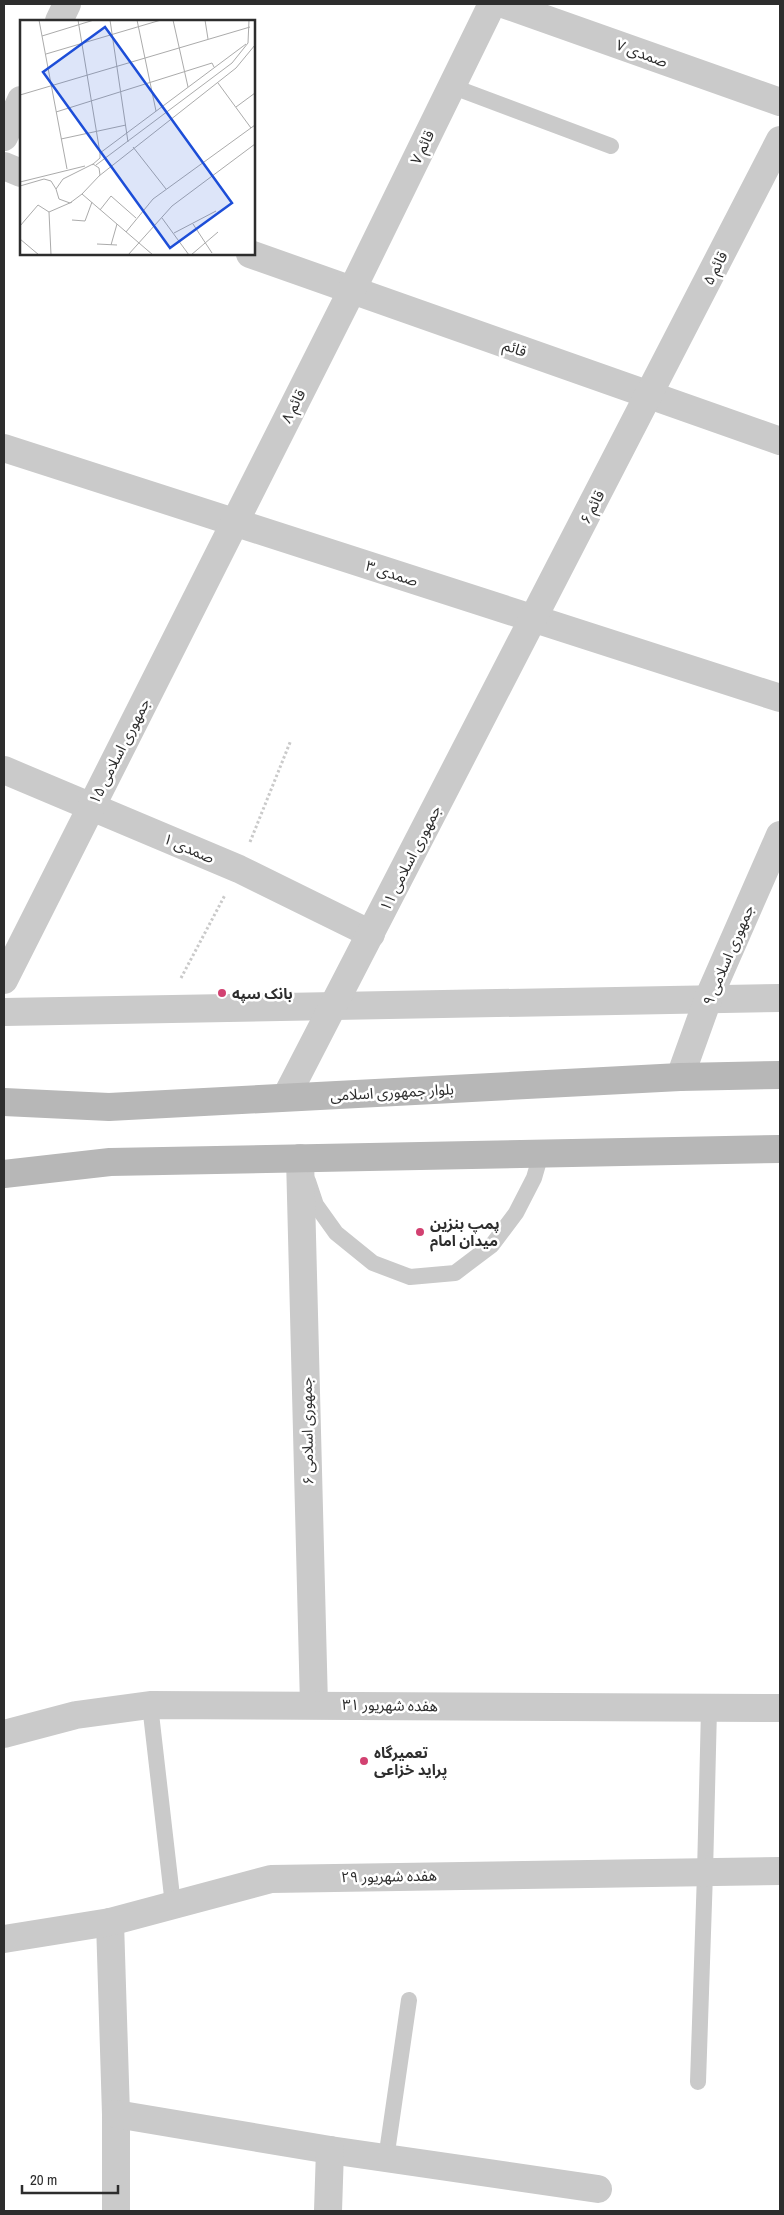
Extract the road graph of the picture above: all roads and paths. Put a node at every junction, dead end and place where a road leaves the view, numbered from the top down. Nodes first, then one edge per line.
1 (68, 4) edge
2 (492, 4) edge
3 (503, 4) edge
4 (60, 20) edge
5 (451, 86) junction
6 (20, 102) edge
7 (780, 102) edge
8 (4, 136) edge
9 (780, 140) edge
10 (611, 146) dead end
11 (4, 166) edge
12 (20, 173) edge
13 (253, 255) edge
14 (352, 290) junction
15 (650, 395) junction
16 (780, 441) edge
17 (4, 448) edge
18 (235, 522) junction
19 (534, 619) junction
20 (780, 698) edge
21 (4, 770) edge
22 (91, 806) junction
23 (780, 835) edge
24 (371, 934) junction
25 (4, 980) edge
26 (780, 998) edge
27 (708, 999) junction
28 (334, 1005) junction
29 (4, 1012) edge
30 (780, 1075) edge
31 (680, 1077) junction
32 (286, 1097) junction
33 (4, 1102) edge
34 (780, 1149) edge
35 (541, 1154) junction
36 (300, 1158) junction
37 (4, 1174) edge
38 (150, 1705) junction
39 (314, 1705) junction
40 (780, 1708) edge
41 (709, 1709) junction
42 (4, 1734) edge
43 (780, 1871) edge
44 (706, 1872) junction
45 (173, 1905) junction
46 (110, 1922) junction
47 (4, 1937) edge
48 (409, 2000) dead end
49 (698, 2082) dead end
50 (116, 2114) junction
51 (330, 2150) junction
52 (386, 2158) junction
53 (598, 2189) dead end
54 (116, 2211) edge
55 (328, 2211) edge

1 - 4 street
2 - 5 street, قائم ۷
3 - 7 street, صمدی ۷
5 - 10 lane
5 - 14 street, قائم ۷
6 - 8 street
9 - 15 street, قائم ۵
11 - 12 street
13 - 14 street, قائم
14 - 15 street, قائم
14 - 18 street, قائم ۸
15 - 16 street, قائم
15 - 19 street, قائم ۶
17 - 18 street, صمدی ۳
18 - 19 street, صمدی ۳
18 - 22 street, جمهوری اسلامی ۱۵
19 - 20 street, صمدی ۳
19 - 24 street, جمهوری اسلامی ۱۱
21 - 22 street, صمدی ۱
22 - 24 street, صمدی ۱
22 - 25 street, جمهوری اسلامی ۱۵
23 - 27 street, جمهوری اسلامی ۹
24 - 28 street, جمهوری اسلامی ۱۱
26 - 27 street
27 - 28 street
27 - 31 street, جمهوری اسلامی ۹
28 - 29 street
28 - 32 street, جمهوری اسلامی ۱۱
30 - 31 main road, بلوار جمهوری اسلامی
31 - 32 main road, بلوار جمهوری اسلامی
32 - 33 main road, بلوار جمهوری اسلامی
34 - 35 main road
35 - 36 main road
35 - 36 lane
36 - 37 main road
36 - 39 street, جمهوری اسلامی ۶
38 - 39 street, هفده شهریور ۳۱
38 - 42 street, هفده شهریور ۳۱
38 - 45 lane
39 - 41 street, هفده شهریور ۳۱
40 - 41 street, هفده شهریور ۳۱
41 - 44 lane
43 - 44 street, هفده شهریور ۲۹
44 - 45 street, هفده شهریور ۲۹
44 - 49 lane
45 - 46 street, هفده شهریور ۲۹
46 - 47 street, هفده شهریور ۲۹
46 - 50 street
48 - 52 lane
50 - 51 street
50 - 54 street
51 - 52 street
51 - 55 street
52 - 53 street

